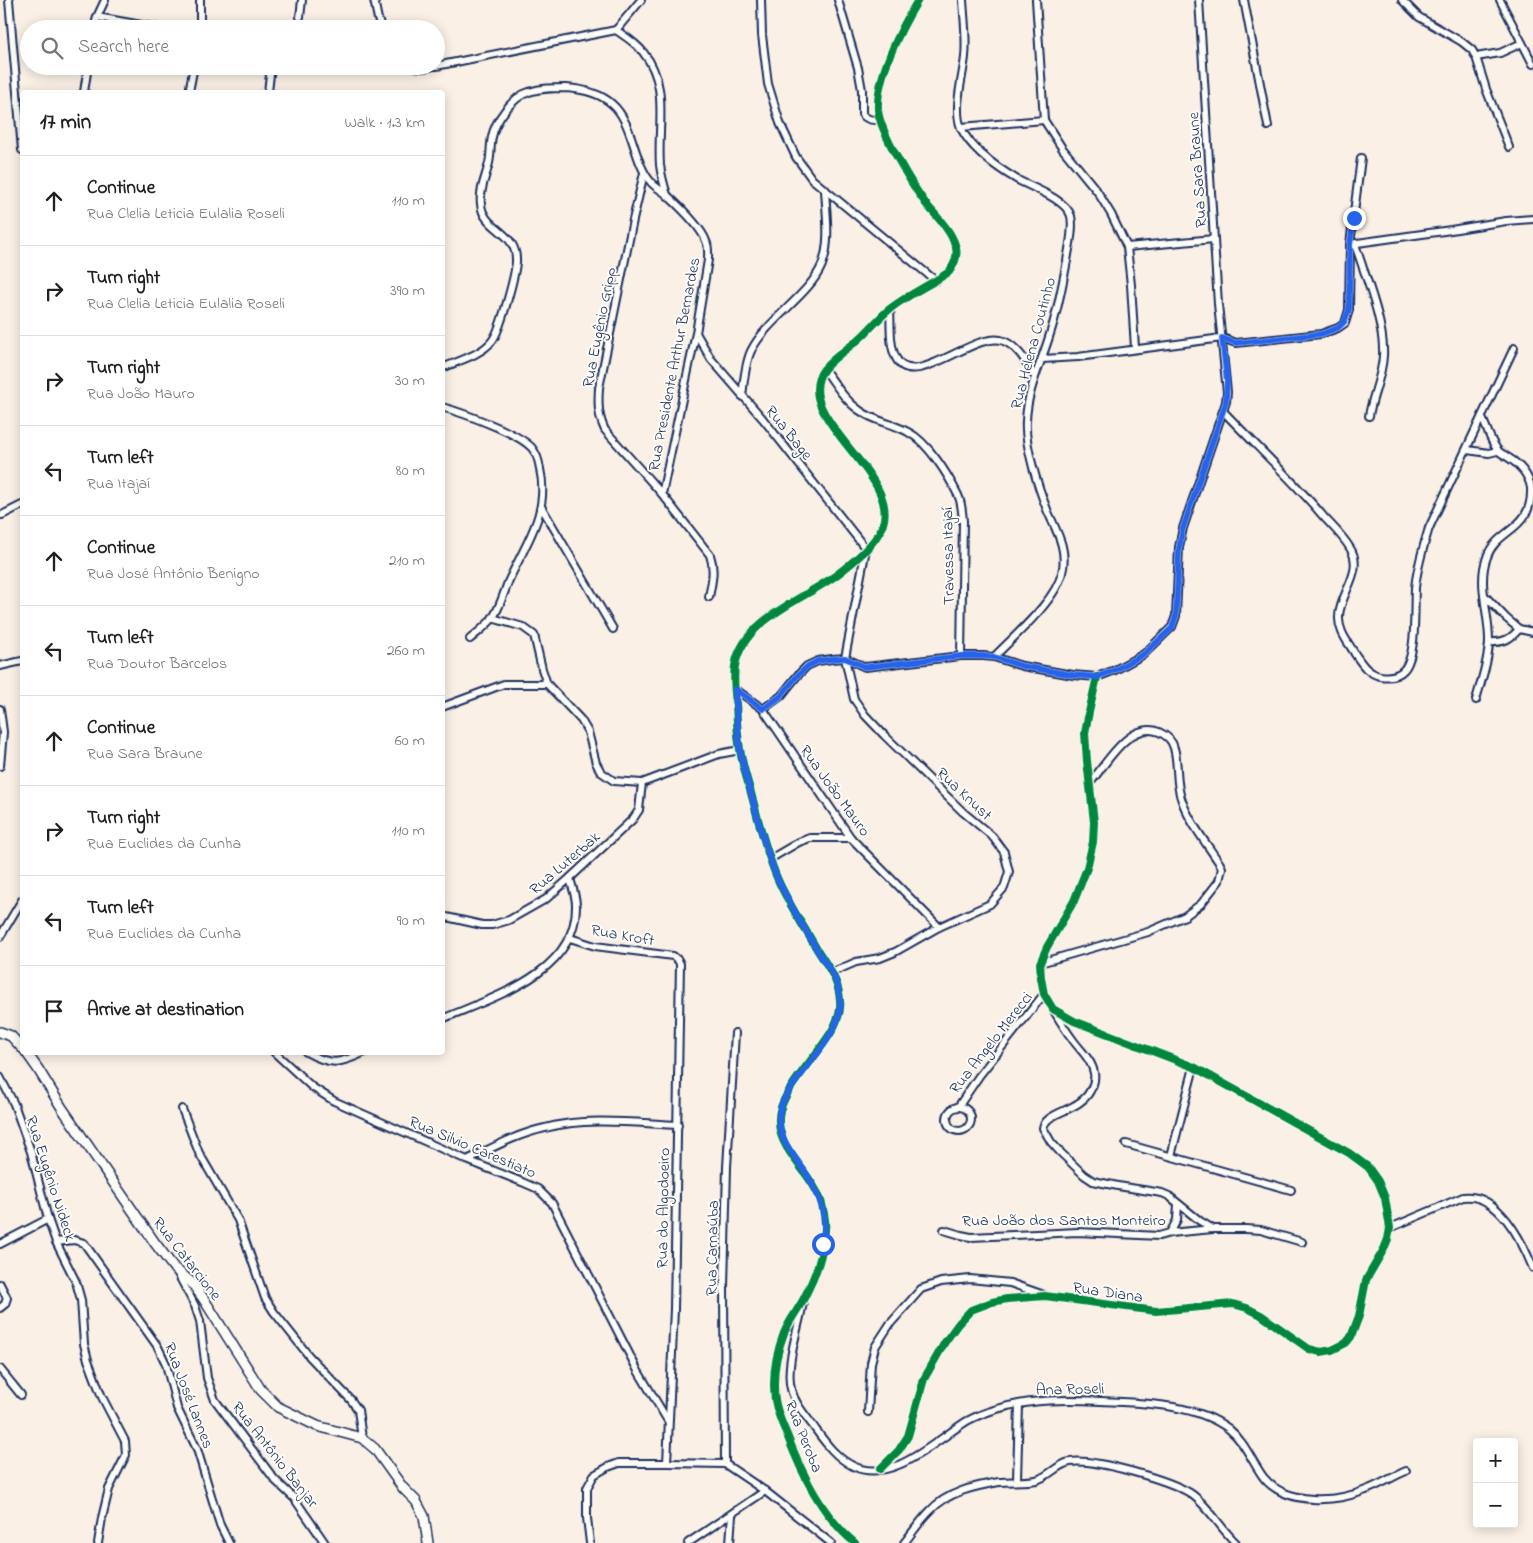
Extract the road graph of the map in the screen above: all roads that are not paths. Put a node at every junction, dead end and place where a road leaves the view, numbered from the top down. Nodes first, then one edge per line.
1 (9, 0) edge
2 (105, 0) edge
3 (200, 0) edge
4 (302, 0) edge
5 (374, 0) edge
6 (641, 0) edge
7 (761, 0) edge
8 (838, 0) edge
9 (918, 0) edge
10 (963, 0) edge
11 (1036, 0) edge
12 (1199, 0) edge
13 (1244, 0) edge
14 (1402, 0) edge
15 (1500, 0) edge
16 (96, 17) junction
17 (300, 17) dead end
18 (96, 20) edge
19 (113, 20) edge
20 (200, 20) edge
21 (379, 20) edge
22 (616, 30) junction
23 (1522, 43) junction
24 (1476, 57) junction
25 (445, 64) edge
26 (1533, 64) edge
27 (87, 75) edge
28 (193, 75) edge
29 (270, 75) edge
30 (84, 90) edge
31 (190, 90) edge
32 (268, 90) edge
33 (879, 120) junction
34 (1044, 120) junction
35 (1268, 126) dead end
36 (20, 127) edge
37 (961, 127) junction
38 (1509, 147) dead end
39 (1361, 158) dead end
40 (644, 173) junction
41 (823, 187) junction
42 (667, 195) junction
43 (1533, 219) edge
44 (1214, 239) junction
45 (1353, 244) junction
46 (1127, 247) junction
47 (936, 281) junction
48 (890, 309) junction
49 (696, 333) junction
50 (1222, 338) junction
51 (1135, 348) junction
52 (1514, 348) dead end
53 (1042, 359) junction
54 (445, 367) edge
55 (824, 369) junction
56 (1034, 375) junction
57 (742, 396) junction
58 (445, 408) edge
59 (1223, 411) junction
60 (1369, 416) dead end
61 (1482, 418) junction
62 (1467, 450) junction
63 (1498, 451) junction
64 (662, 494) junction
65 (20, 506) edge
66 (542, 508) junction
67 (2, 515) dead end
68 (866, 549) junction
69 (1485, 596) junction
70 (709, 597) dead end
71 (492, 618) junction
72 (613, 629) dead end
73 (1519, 629) junction
74 (1533, 632) edge
75 (470, 639) dead end
76 (1490, 642) junction
77 (961, 656) junction
78 (994, 657) junction
79 (845, 658) junction
80 (20, 661) edge
81 (0, 666) edge
82 (1097, 677) junction
83 (547, 684) junction
84 (735, 689) junction
85 (1476, 700) dead end
86 (445, 706) edge
87 (763, 709) junction
88 (0, 710) edge
89 (740, 750) junction
90 (0, 766) edge
91 (642, 783) junction
92 (1090, 783) junction
93 (851, 838) junction
94 (770, 859) junction
95 (570, 878) junction
96 (20, 903) edge
97 (445, 917) edge
98 (939, 927) junction
99 (0, 937) edge
100 (570, 938) junction
101 (673, 956) joint
102 (1040, 963) junction
103 (833, 972) junction
104 (1044, 994) junction
105 (1053, 1009) junction
106 (445, 1018) edge
107 (0, 1032) edge
108 (735, 1033) dead end
109 (20, 1046) edge
110 (28, 1055) edge
111 (277, 1055) edge
112 (311, 1055) edge
113 (358, 1055) edge
114 (1194, 1067) junction
115 (0, 1077) edge
116 (958, 1106) dead end
117 (182, 1109) dead end
118 (678, 1125) junction
119 (1126, 1144) dead end
120 (1171, 1156) junction
121 (467, 1160) junction
122 (1291, 1190) dead end
123 (1176, 1202) junction
124 (48, 1219) junction
125 (1390, 1228) junction
126 (1212, 1229) junction
127 (944, 1230) dead end
128 (1170, 1233) junction
129 (56, 1242) junction
130 (1302, 1242) dead end
131 (0, 1244) edge
132 (174, 1268) junction
133 (1533, 1268) edge
134 (0, 1284) edge
135 (1045, 1296) junction
136 (804, 1298) junction
137 (0, 1308) edge
138 (0, 1369) edge
139 (21, 1395) dead end
140 (1019, 1404) junction
141 (868, 1412) dead end
142 (668, 1421) junction
143 (362, 1438) junction
144 (667, 1463) junction
145 (724, 1464) junction
146 (880, 1469) junction
147 (1406, 1471) dead end
148 (1017, 1480) junction
149 (765, 1492) junction
150 (732, 1514) junction
151 (98, 1543) edge
152 (229, 1543) edge
153 (325, 1543) edge
154 (428, 1543) edge
155 (590, 1543) edge
156 (688, 1543) edge
157 (730, 1543) edge
158 (831, 1543) edge
159 (855, 1543) edge
160 (904, 1543) edge
161 (1236, 1543) edge

1 - 36 street
2 - 16 street
3 - 20 street
4 - 17 street
5 - 21 street
6 - 22 street
7 - 41 street
8 - 33 street
9 - 33 street
10 - 37 street, Rua Helena Coutinho
11 - 34 street
12 - 44 street, Rua Sara Braune
13 - 35 street
14 - 24 street
15 - 23 street
16 - 18 street
16 - 19 street
22 - 25 street
22 - 42 street
23 - 24 street
23 - 26 street
24 - 38 street
27 - 30 street
28 - 31 street
29 - 32 street
33 - 47 street
34 - 37 street
34 - 46 street
37 - 53 street, Rua Helena Coutinho
39 - 45 street
40 - 42 street, Rua Presidente Arthur Bernardes
40 - 54 street
40 - 64 street, Rua Eugênio Gripp
41 - 47 street
41 - 57 street
42 - 49 street, Rua Presidente Arthur Bernardes
43 - 45 street
44 - 46 street
44 - 50 street, Rua Sara Braune
45 - 50 street
45 - 60 street
46 - 51 street
47 - 48 street
48 - 55 street
48 - 56 street
49 - 57 street, Rua Bage
49 - 64 street, Rua Presidente Arthur Bernardes
50 - 51 street
50 - 59 street, Rua Sara Braune
51 - 53 street
52 - 61 street
53 - 56 street, Rua Helena Coutinho
55 - 68 street
55 - 77 street, Travessa Itajaí
56 - 78 street, Rua Helena Coutinho
57 - 68 street, Rua Bage
58 - 66 street
59 - 62 street
59 - 82 street, Rua Sara Braune
61 - 62 street
61 - 63 street
62 - 63 street
63 - 69 street
64 - 70 street, Rua Eugênio Gripp
65 - 67 street
66 - 71 street
66 - 72 street
68 - 79 street, Rua Knust
68 - 84 street
69 - 73 street
69 - 76 street
71 - 75 street
71 - 83 street
73 - 74 street
73 - 76 street
76 - 85 street
77 - 78 street
77 - 79 street
78 - 82 street
79 - 87 street
79 - 98 street, Rua Knust
80 - 81 street
82 - 92 street
83 - 86 street
83 - 91 street
84 - 87 street, Rua João Mauro
84 - 89 street
87 - 93 street, Rua João Mauro
88 - 90 street
89 - 91 street
89 - 94 street
91 - 95 street, Rua Luterbak
92 - 102 street
92 - 102 street
93 - 94 street
93 - 98 street, Rua João Mauro
94 - 103 street
95 - 97 street, Rua Luterbak
95 - 100 street
96 - 99 street
98 - 103 street, Rua Knust
100 - 101 street, Rua Kroft
100 - 106 street
101 - 118 street, Rua do Algodoeiro
102 - 104 street
103 - 136 street
104 - 105 street
104 - 116 street, Rua Angelo Merecci
105 - 114 street
105 - 123 street
107 - 109 street
108 - 145 street, Rua Carnaúba
110 - 132 street, Rua Catarcione
111 - 121 street, Rua Silvio Carestiato
112 - 113 street
114 - 120 street
114 - 125 street
115 - 124 street, Rua Eugênio Nideck
117 - 143 street
118 - 121 street
118 - 142 street, Rua do Algodoeiro
119 - 120 street
120 - 122 street
121 - 142 street, Rua Silvio Carestiato
123 - 126 street
123 - 128 street
124 - 129 street, Rua Eugênio Nideck
124 - 131 street
125 - 133 street
125 - 135 street, Rua Diana
126 - 128 street, Rua João dos Santos Monteiro
126 - 130 street, Rua João dos Santos Monteiro
127 - 128 street, Rua João dos Santos Monteiro
129 - 151 street, Rua Eugênio Nideck
129 - 152 street, Rua José Lannes
132 - 143 street, Rua Catarcione
132 - 153 street, Rua Antônio Banjar
134 - 137 street
135 - 141 street
135 - 146 street, Rua Diana
136 - 146 street, Ana Roseli
136 - 159 street, Rua Peroba
138 - 139 street
140 - 146 street, Ana Roseli
140 - 147 street, Ana Roseli
140 - 148 street
142 - 144 street, Rua do Algodoeiro
143 - 154 street
144 - 145 street
144 - 155 street
145 - 149 street
148 - 160 street
148 - 161 street
149 - 150 street
149 - 158 street
150 - 156 street
150 - 157 street

